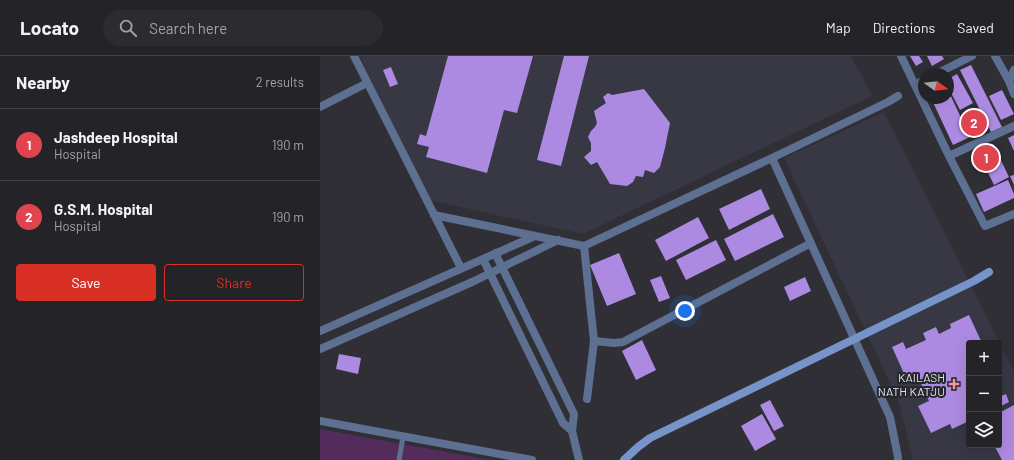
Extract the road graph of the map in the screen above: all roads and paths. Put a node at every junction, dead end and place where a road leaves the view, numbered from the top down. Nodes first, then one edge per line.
1 (354, 56) edge
2 (901, 56) edge
3 (972, 56) edge
4 (995, 56) edge
5 (948, 68) edge
6 (1014, 70) edge
7 (1009, 81) junction
8 (368, 83) junction
9 (918, 83) edge
10 (915, 85) junction
11 (1014, 94) edge
12 (898, 96) dead end
13 (320, 107) edge
14 (1014, 126) edge
15 (949, 156) junction
16 (772, 158) junction
17 (1014, 214) edge
18 (434, 215) junction
19 (535, 236) junction
20 (558, 240) junction
21 (811, 243) junction
22 (584, 246) junction
23 (495, 253) junction
24 (483, 259) junction
25 (502, 267) junction
26 (461, 268) junction
27 (989, 272) dead end
28 (490, 273) junction
29 (320, 331) edge
30 (855, 338) junction
31 (594, 341) junction
32 (320, 348) edge
33 (587, 399) dead end
34 (320, 421) edge
35 (572, 431) junction
36 (403, 437) junction
37 (399, 460) edge
38 (532, 460) edge
39 (579, 460) edge
40 (624, 460) edge
41 (898, 460) edge

1 - 8 street
2 - 10 street
3 - 5 street
4 - 7 street
6 - 7 street
7 - 11 street
8 - 13 street
8 - 18 street
9 - 10 street
10 - 15 street
12 - 16 street
14 - 15 street
15 - 17 street
16 - 21 street
16 - 22 street
18 - 19 street
18 - 26 street
19 - 20 street
19 - 23 street
20 - 22 street
20 - 25 street
21 - 30 street
21 - 31 street
22 - 31 street
23 - 24 street
23 - 25 street
24 - 26 street
24 - 28 street
25 - 28 street
25 - 35 street
26 - 29 street
27 - 30 street
28 - 32 street
28 - 35 street
30 - 40 street
30 - 41 street
31 - 33 street
34 - 36 street
35 - 39 street
36 - 37 lane
36 - 38 street

